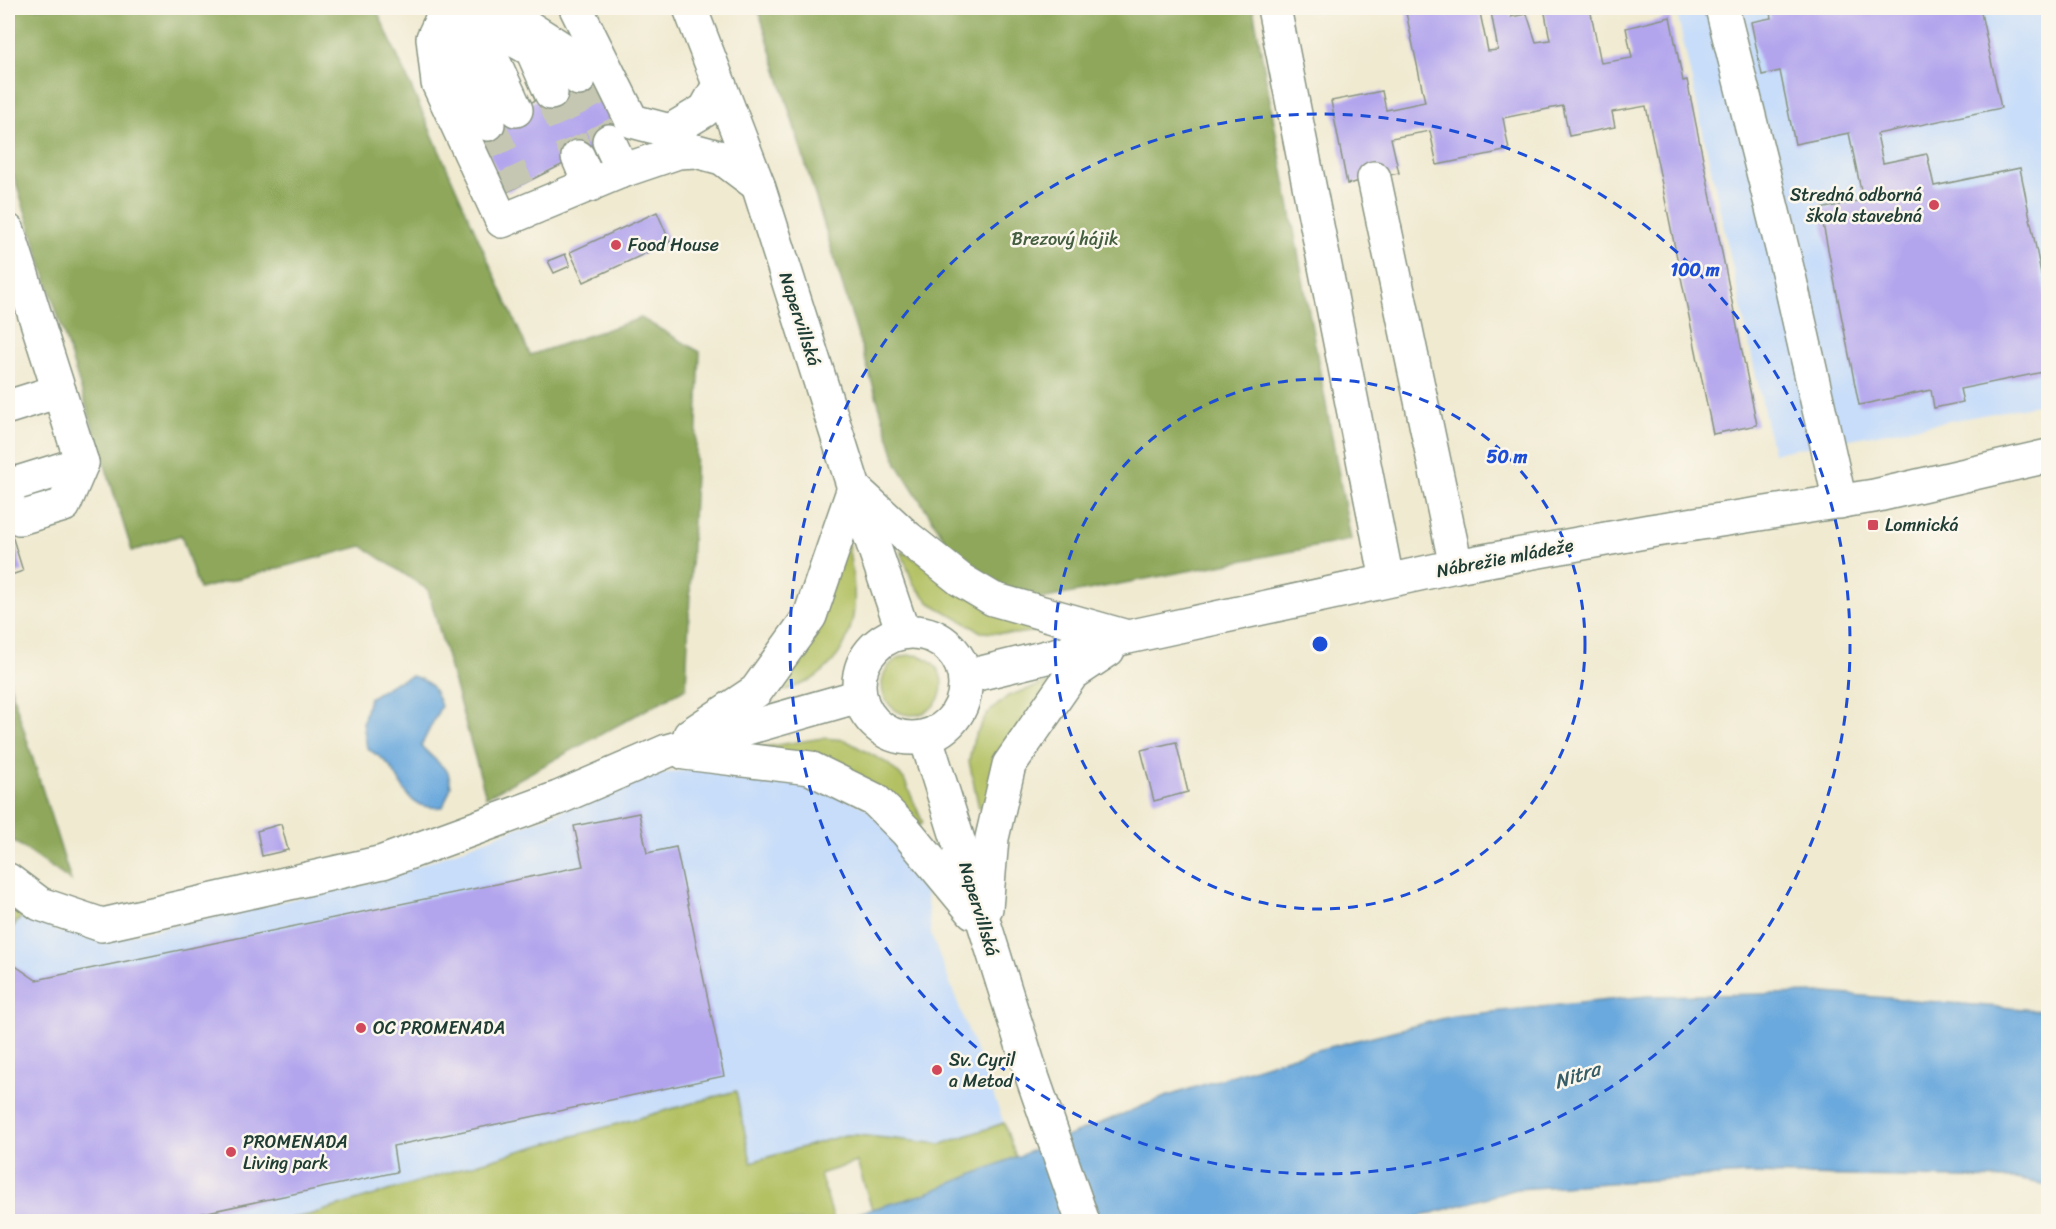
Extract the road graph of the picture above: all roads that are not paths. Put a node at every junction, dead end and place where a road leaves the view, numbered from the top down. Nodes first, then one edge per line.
1 (576, 8) edge
2 (690, 8) edge
3 (1275, 8) edge
4 (1722, 8) edge
5 (467, 9) edge
6 (719, 85) junction
7 (565, 86) tunnel mouth
8 (502, 117) tunnel mouth
9 (609, 141) tunnel mouth
10 (623, 171) junction
11 (1374, 178) dead end
12 (758, 184) junction
13 (8, 231) edge
14 (20, 306) edge
15 (59, 391) junction
16 (8, 407) edge
17 (2049, 456) edge
18 (82, 463) junction
19 (8, 486) edge
20 (854, 488) junction
21 (1840, 502) junction
22 (8, 506) edge
23 (1456, 566) junction
24 (1388, 580) junction
25 (903, 632) junction
26 (1128, 637) junction
27 (965, 677) junction
28 (859, 696) junction
29 (926, 738) junction
30 (667, 751) junction
31 (8, 880) edge
32 (984, 925) junction
33 (1083, 1221) edge

1 - 6 street
2 - 6 street, Napervillská
3 - 24 street
4 - 21 street
5 - 7 street
5 - 8 street
5 - 10 street
6 - 12 street, Napervillská
9 - 10 street
10 - 12 street
11 - 23 street
12 - 20 street, Napervillská
13 - 14 street
14 - 15 street
15 - 16 street
15 - 18 street
17 - 21 street, Nábrežie mládeže
18 - 19 street
18 - 22 street
20 - 25 street, Napervillská
20 - 26 street
20 - 30 street
21 - 23 street, Nábrežie mládeže
23 - 24 street, Nábrežie mládeže
24 - 26 street, Nábrežie mládeže
25 - 27 street
25 - 28 street
26 - 27 street, Nábrežie mládeže
26 - 32 street
27 - 29 street
28 - 29 street
28 - 30 street
29 - 32 street, Napervillská
30 - 31 street
30 - 32 street
32 - 33 street, Napervillská

